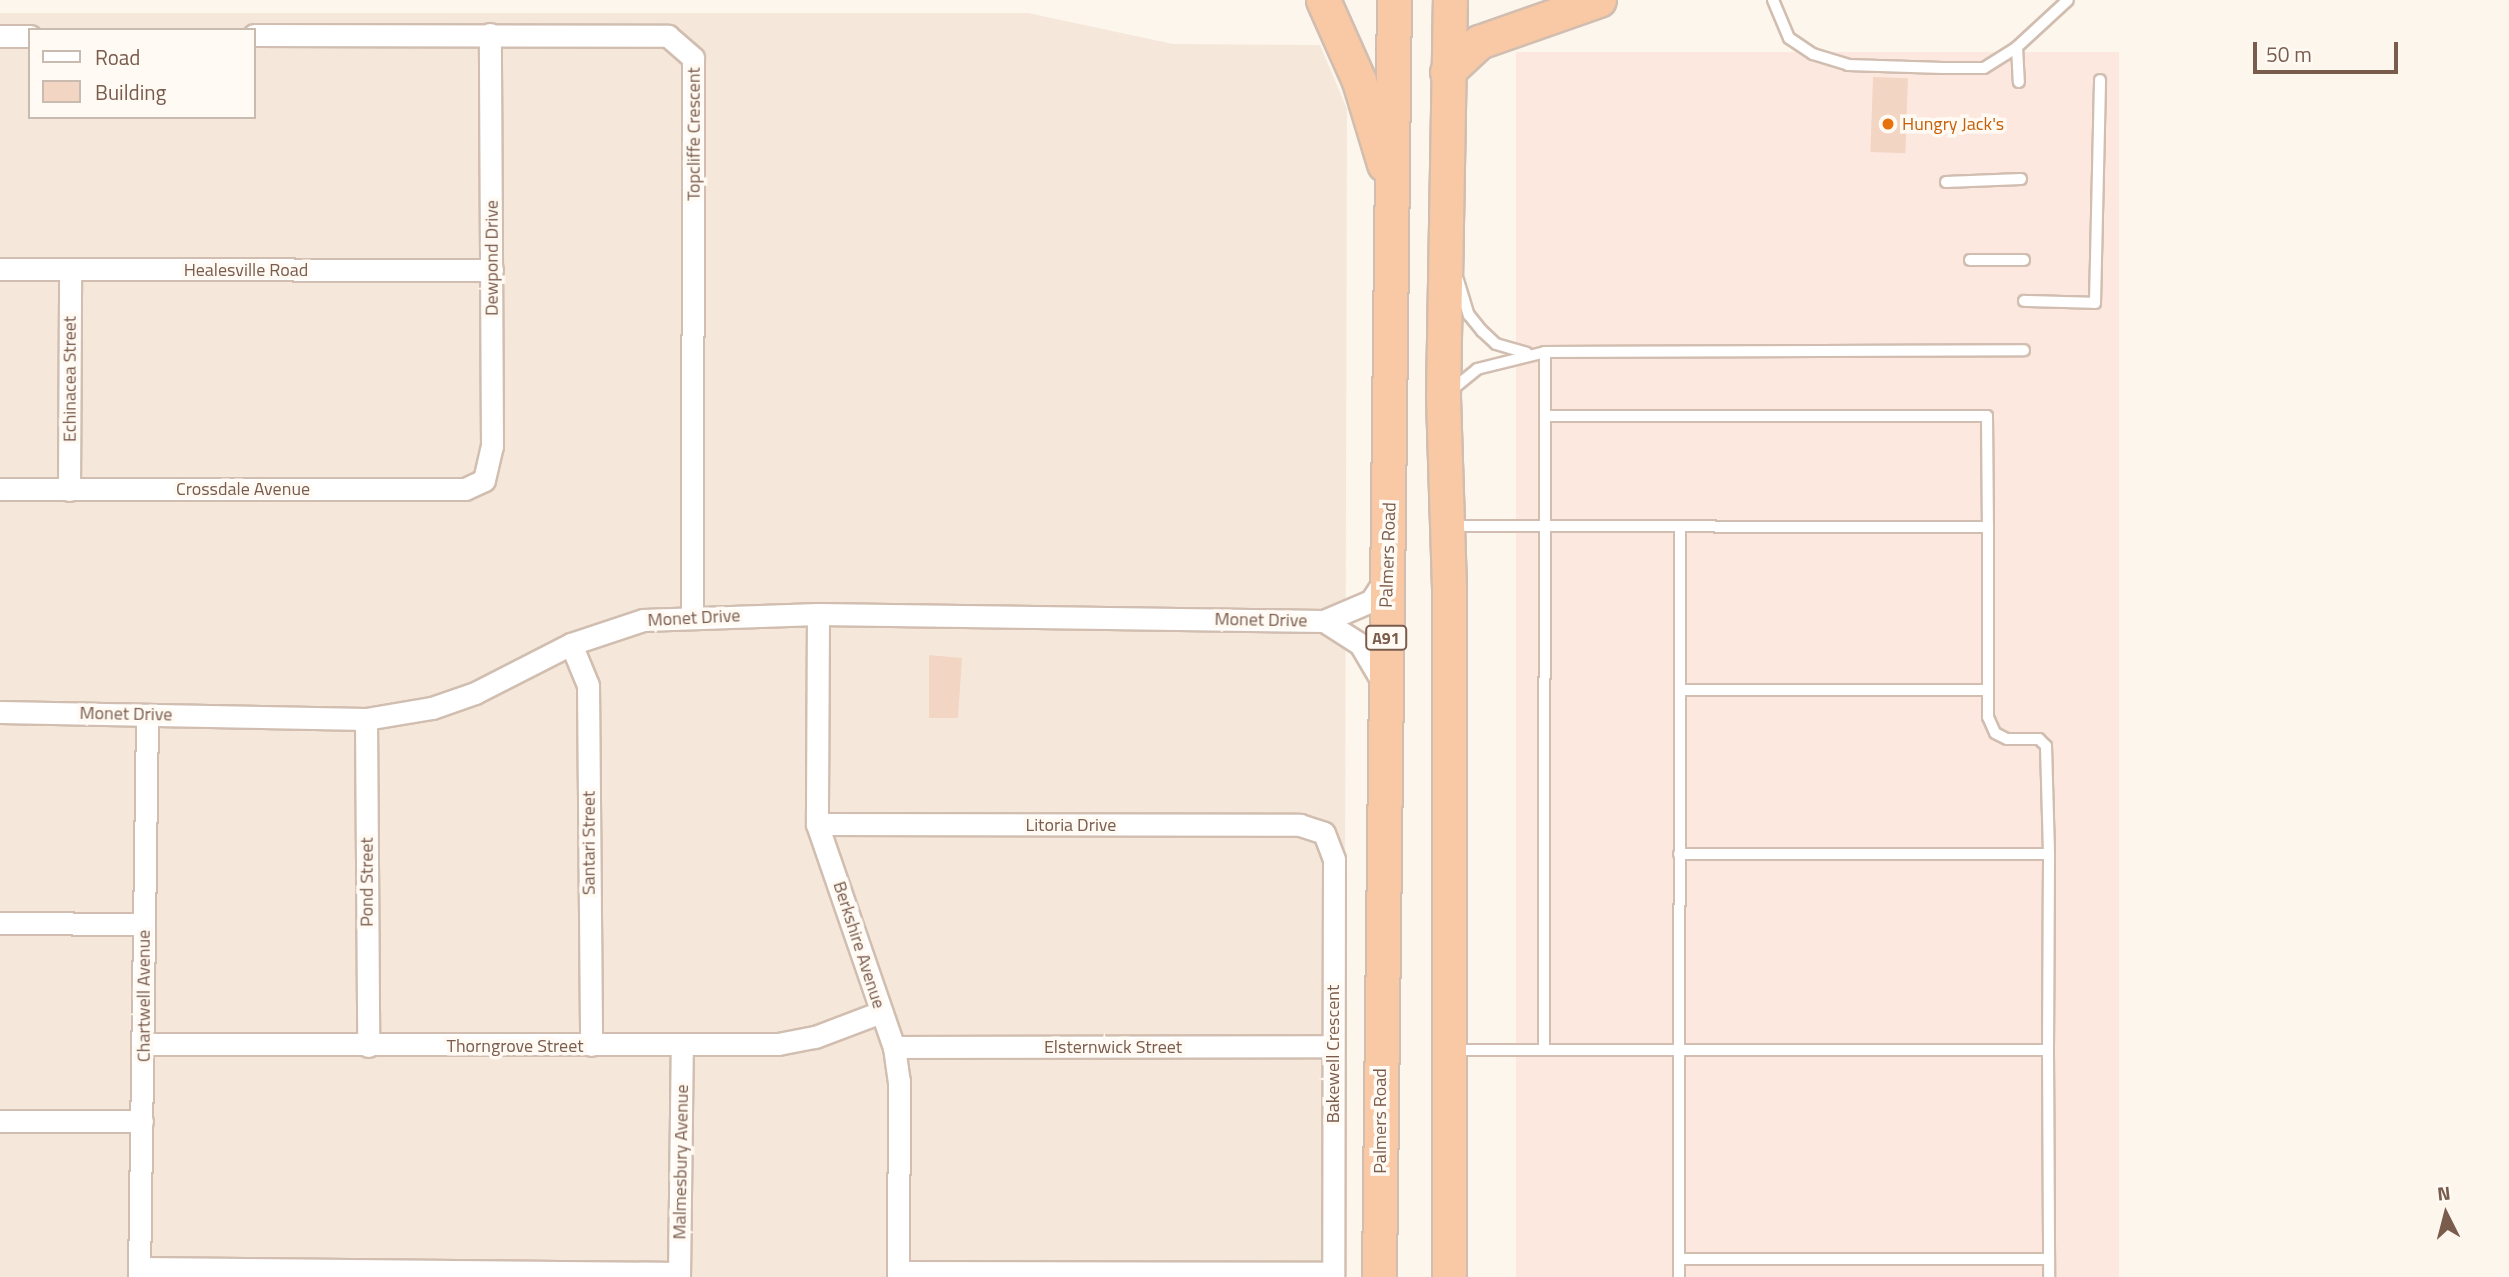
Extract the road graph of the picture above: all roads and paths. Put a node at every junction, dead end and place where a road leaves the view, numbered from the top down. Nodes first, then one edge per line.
1 (1323, 0) edge
2 (1394, 0) edge
3 (1450, 0) edge
4 (1600, 0) edge
5 (1773, 0) edge
6 (2068, 0) edge
7 (490, 34) junction
8 (256, 35) edge
9 (0, 36) edge
10 (28, 36) edge
11 (2017, 47) junction
12 (1447, 72) junction
13 (2099, 80) dead end
14 (2019, 82) dead end
15 (2021, 179) dead end
16 (1946, 182) dead end
17 (1394, 197) junction
18 (1446, 231) junction
19 (1970, 260) dead end
20 (2024, 260) dead end
21 (0, 269) edge
22 (70, 269) junction
23 (492, 270) junction
24 (2024, 301) dead end
25 (2024, 350) dead end
26 (1545, 352) junction
27 (1527, 353) junction
28 (1443, 396) junction
29 (1545, 416) junction
30 (484, 480) joint
31 (0, 489) edge
32 (69, 490) junction
33 (1447, 526) junction
34 (1545, 527) junction
35 (1987, 527) junction
36 (1680, 528) junction
37 (1389, 562) junction
38 (818, 614) junction
39 (692, 616) junction
40 (1324, 621) junction
41 (571, 644) junction
42 (1383, 684) junction
43 (1679, 690) junction
44 (1987, 690) junction
45 (0, 712) edge
46 (147, 715) junction
47 (366, 719) junction
48 (817, 824) junction
49 (1324, 833) joint
50 (1679, 853) junction
51 (2049, 855) junction
52 (0, 923) edge
53 (144, 924) junction
54 (881, 1012) junction
55 (144, 1044) junction
56 (591, 1045) junction
57 (368, 1046) junction
58 (682, 1046) junction
59 (1332, 1046) junction
60 (894, 1047) junction
61 (1450, 1049) junction
62 (1544, 1050) junction
63 (1678, 1050) junction
64 (2048, 1050) junction
65 (0, 1121) edge
66 (142, 1121) junction
67 (1679, 1259) junction
68 (2049, 1259) junction
69 (139, 1272) edge
70 (350, 1274) edge
71 (898, 1274) edge
72 (679, 1275) edge
73 (1118, 1275) edge
74 (1333, 1275) edge
75 (1378, 1277) edge
76 (1450, 1277) edge
77 (1679, 1277) edge
78 (2049, 1277) edge

1 - 17 highway
2 - 17 highway, Palmers Road / A91
3 - 12 highway
4 - 12 highway
5 - 11 lane
6 - 11 lane
7 - 8 street, Topcliffe Crescent
7 - 23 street, Dewpond Drive
7 - 39 street, Topcliffe Crescent
9 - 10 street
11 - 14 lane
12 - 18 highway
13 - 24 lane
15 - 16 lane
17 - 37 highway, Palmers Road / A91
18 - 27 lane
18 - 28 highway
19 - 20 lane
21 - 22 street, Healesville Road
22 - 23 street, Healesville Road
22 - 32 street, Echinacea Street
23 - 30 street, Dewpond Drive
25 - 26 lane
26 - 27 lane
26 - 29 lane
27 - 28 lane
28 - 33 highway
29 - 34 lane
29 - 35 lane
30 - 32 street, Crossdale Avenue
31 - 32 street, Crossdale Avenue
33 - 34 lane
33 - 61 highway
34 - 36 lane
34 - 62 lane
35 - 36 lane
35 - 44 lane
36 - 43 lane
37 - 40 street, Monet Drive
37 - 42 highway, Palmers Road / A91
38 - 39 street, Monet Drive
38 - 40 street, Monet Drive
38 - 48 street, Berkshire Avenue
39 - 41 street, Monet Drive
40 - 42 street, Monet Drive
41 - 47 street, Monet Drive
41 - 56 street, Santari Street
42 - 75 highway, Palmers Road / A91
43 - 44 lane
43 - 50 lane
44 - 51 lane
45 - 46 street, Monet Drive
46 - 47 street, Monet Drive
46 - 53 street, Chartwell Avenue
47 - 57 street, Pond Street
48 - 49 street, Litoria Drive
48 - 54 street, Berkshire Avenue
49 - 59 street, Bakewell Crescent
50 - 51 lane
50 - 63 lane
51 - 64 lane
52 - 53 street
53 - 55 street, Chartwell Avenue
54 - 58 street, Thorngrove Street
54 - 60 street, Berkshire Avenue
55 - 57 street, Thorngrove Street
55 - 66 street, Chartwell Avenue
56 - 57 street, Thorngrove Street
56 - 58 street, Thorngrove Street
58 - 72 street, Malmesbury Avenue
59 - 60 street, Elsternwick Street
59 - 74 street, Bakewell Crescent
60 - 71 street, Berkshire Avenue
61 - 62 lane
61 - 76 highway
62 - 63 lane
63 - 64 lane
63 - 67 lane
64 - 68 lane
65 - 66 street
66 - 69 street, Chartwell Avenue
67 - 68 lane
67 - 77 lane
68 - 78 lane
69 - 70 street
70 - 72 street
71 - 73 street
73 - 74 street

